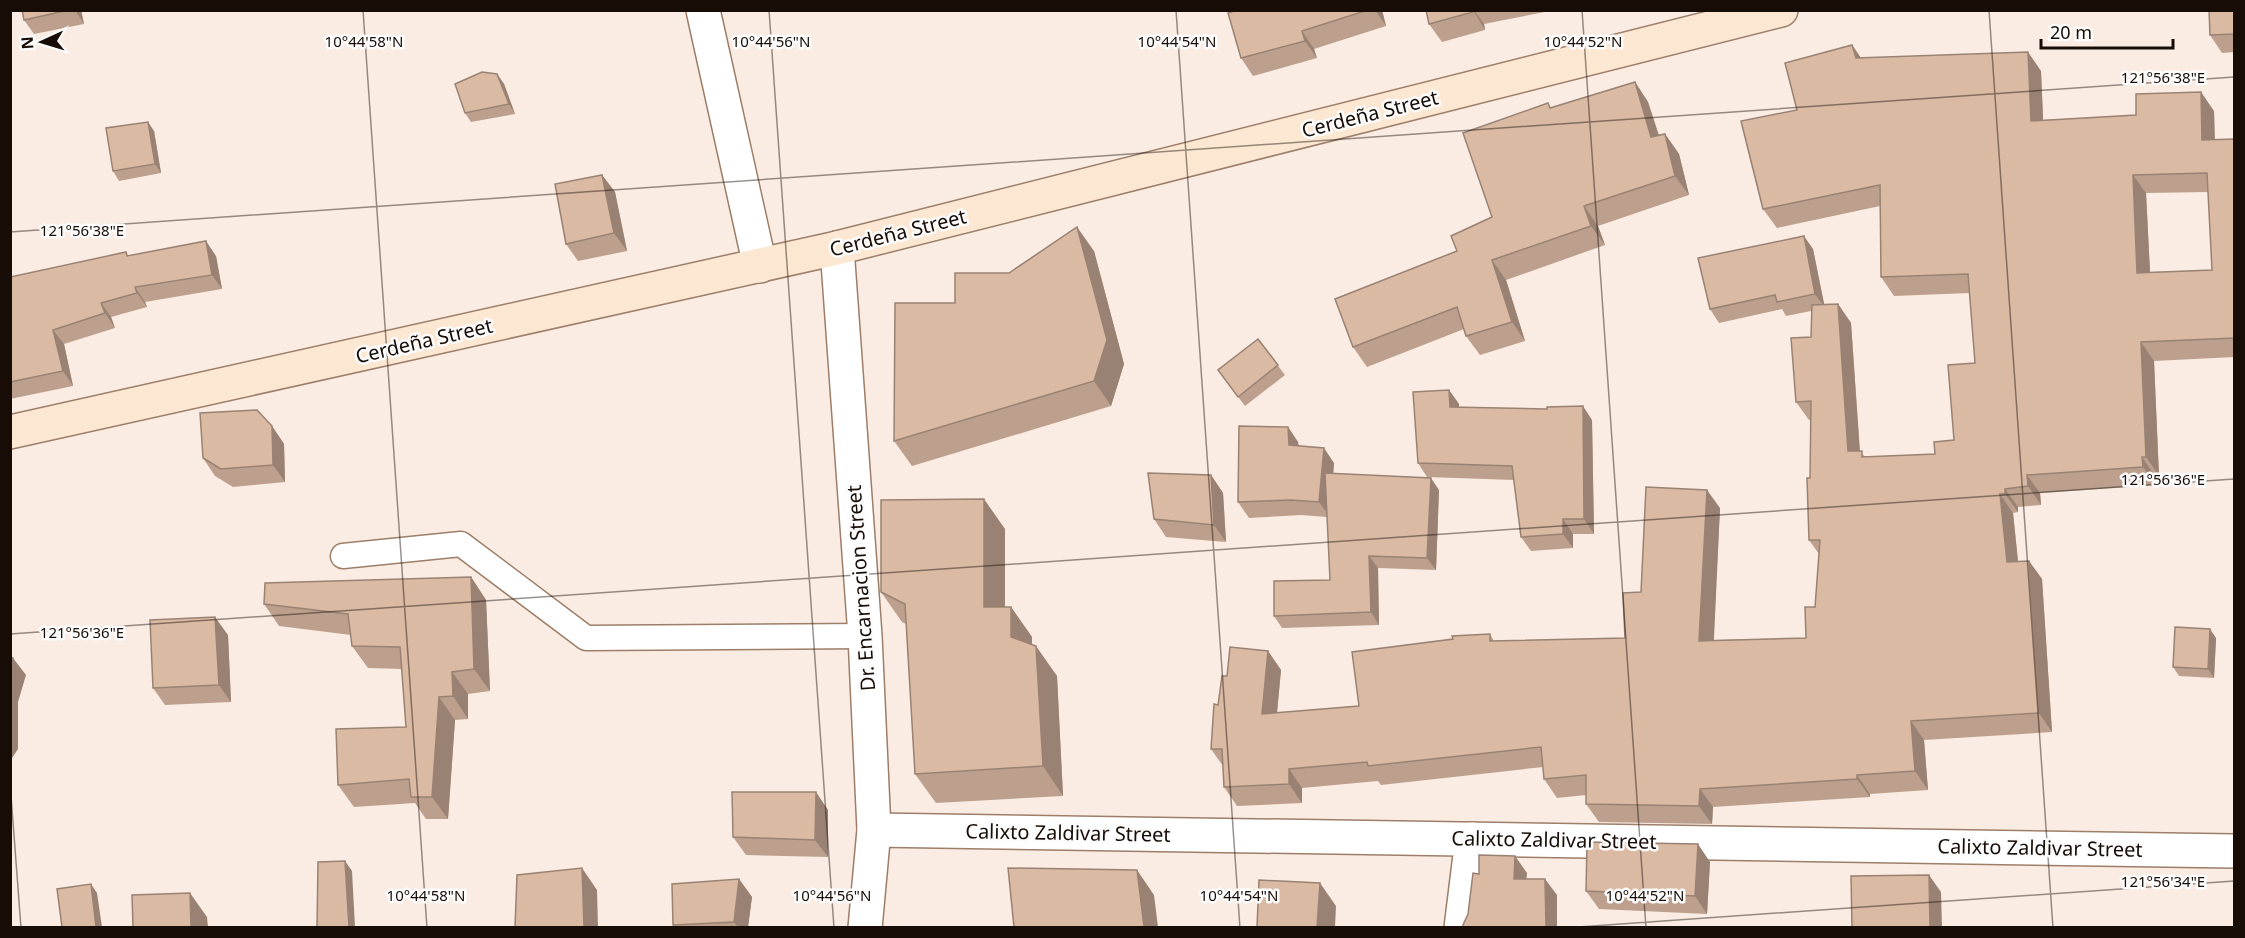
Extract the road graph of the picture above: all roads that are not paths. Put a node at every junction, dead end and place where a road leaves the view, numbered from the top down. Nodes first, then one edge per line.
1 (703, 10) edge
2 (1781, 10) edge
3 (837, 248) junction
4 (760, 266) junction
5 (10, 432) edge
6 (343, 556) dead end
7 (865, 636) junction
8 (874, 830) junction
9 (1473, 839) junction
10 (2235, 851) edge
11 (865, 927) edge
12 (1461, 927) edge

1 - 4 street
2 - 3 main road, Cerdeña Street
3 - 4 main road, Cerdeña Street
3 - 7 street, Dr. Encarnacion Street
4 - 5 main road, Cerdeña Street
6 - 7 lane
7 - 8 street, Dr. Encarnacion Street
8 - 9 street, Calixto Zaldivar Street
8 - 11 street, Dr. Encarnacion Street
9 - 10 street, Calixto Zaldivar Street
9 - 12 street

